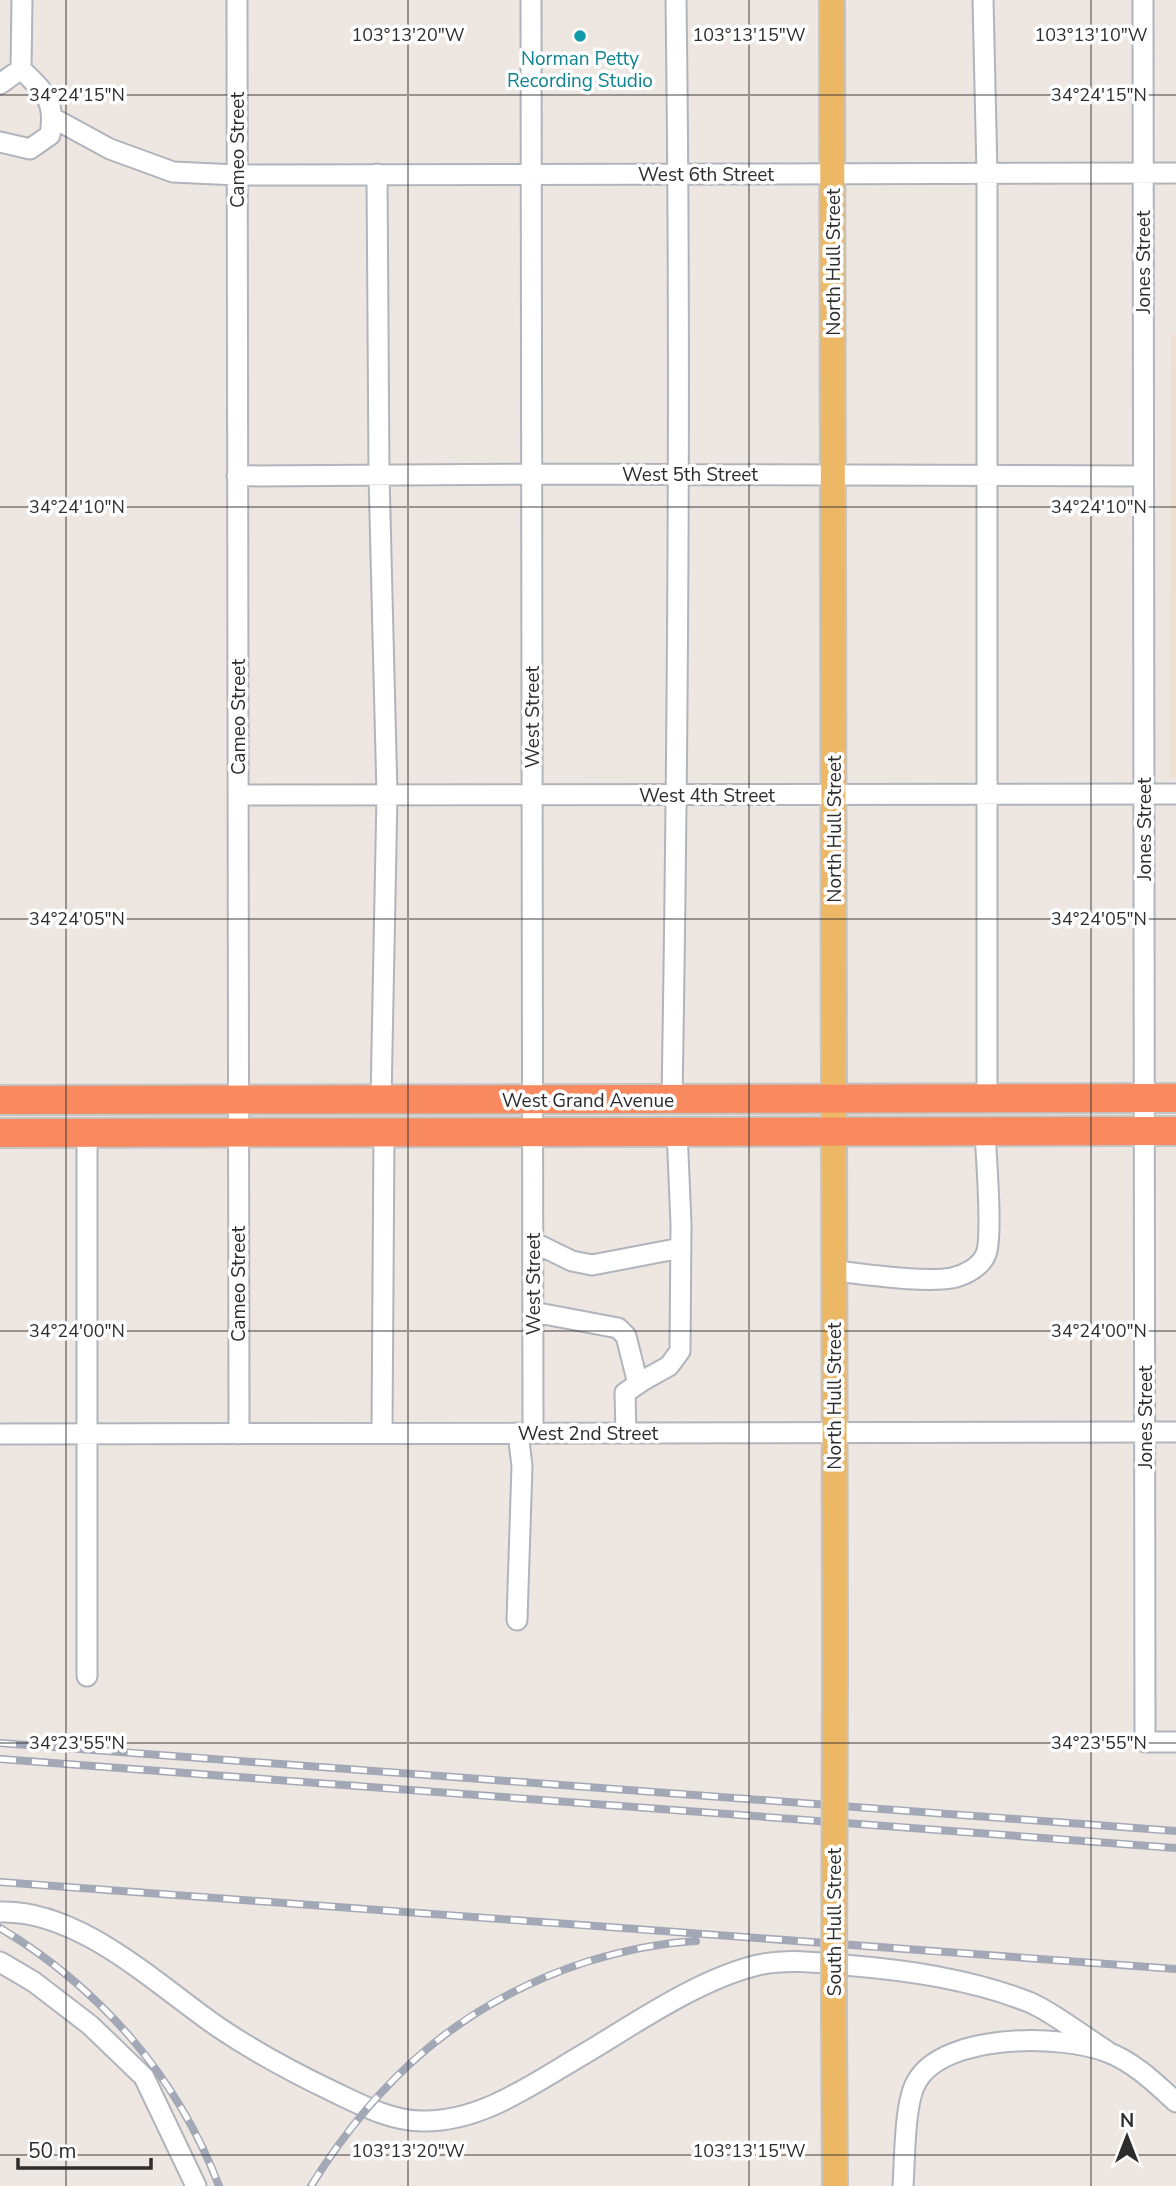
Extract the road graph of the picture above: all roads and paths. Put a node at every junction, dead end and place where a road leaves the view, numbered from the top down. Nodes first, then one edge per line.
1 (22, 0) edge
2 (237, 0) edge
3 (531, 0) edge
4 (676, 0) edge
5 (832, 0) edge
6 (983, 0) edge
7 (1143, 0) edge
8 (21, 69) junction
9 (0, 84) edge
10 (53, 118) junction
11 (0, 142) edge
12 (987, 173) junction
13 (1143, 173) junction
14 (1176, 173) edge
15 (377, 174) junction
16 (531, 174) junction
17 (678, 174) junction
18 (832, 174) junction
19 (237, 175) junction
20 (532, 474) junction
21 (678, 474) junction
22 (379, 475) junction
23 (833, 475) junction
24 (987, 475) junction
25 (237, 476) junction
26 (1143, 476) junction
27 (834, 794) junction
28 (988, 794) junction
29 (1144, 794) junction
30 (1176, 794) edge
31 (387, 795) junction
32 (532, 795) junction
33 (677, 795) junction
34 (238, 796) junction
35 (1144, 1098) junction
36 (1176, 1098) edge
37 (834, 1099) junction
38 (987, 1099) junction
39 (0, 1100) edge
40 (381, 1100) junction
41 (533, 1100) junction
42 (238, 1101) junction
43 (672, 1101) junction
44 (384, 1131) junction
45 (533, 1131) junction
46 (677, 1131) junction
47 (834, 1131) junction
48 (985, 1131) junction
49 (1144, 1131) junction
50 (1176, 1131) edge
51 (238, 1132) junction
52 (0, 1133) edge
53 (87, 1133) junction
54 (533, 1242) junction
55 (681, 1248) junction
56 (834, 1271) junction
57 (533, 1312) junction
58 (638, 1384) junction
59 (1145, 1432) junction
60 (1176, 1432) edge
61 (239, 1433) junction
62 (382, 1433) junction
63 (526, 1433) junction
64 (626, 1433) junction
65 (834, 1433) junction
66 (0, 1434) edge
67 (87, 1434) junction
68 (517, 1620) dead end
69 (835, 1657) joint
70 (87, 1676) dead end
71 (1176, 1742) edge
72 (0, 1912) edge
73 (0, 1962) edge
74 (1107, 2051) junction
75 (1176, 2102) edge
76 (197, 2186) edge
77 (835, 2186) edge
78 (903, 2186) edge

1 - 8 street
2 - 19 street, Cameo Street
3 - 16 street, West Street
4 - 17 street
5 - 18 main road, North Hull Street
6 - 12 street
7 - 13 street, Jones Street
8 - 9 street
8 - 10 street
10 - 11 street
10 - 19 street, West 6th Street
12 - 13 street, West 6th Street
12 - 18 street, West 6th Street
12 - 24 street
13 - 14 street, West 6th Street
13 - 26 street, Jones Street
15 - 16 street, West 6th Street
15 - 19 street, West 6th Street
15 - 22 street
16 - 17 street, West 6th Street
16 - 20 street, West Street
17 - 18 street, West 6th Street
17 - 21 street
18 - 23 main road, North Hull Street
19 - 25 street, Cameo Street
20 - 21 street, West 5th Street
20 - 22 street, West 5th Street
20 - 32 street, West Street
21 - 23 street, West 5th Street
21 - 33 street
22 - 25 street, West 5th Street
22 - 31 street
23 - 24 street, West 5th Street
23 - 27 main road, North Hull Street
24 - 26 street, West 5th Street
24 - 28 street
25 - 34 street, Cameo Street
26 - 29 street, Jones Street
27 - 28 street, West 4th Street
27 - 33 street, West 4th Street
27 - 37 main road, North Hull Street
28 - 29 street, West 4th Street
28 - 38 street
29 - 30 street, West 4th Street
29 - 35 street, Jones Street
31 - 32 street, West 4th Street
31 - 34 street, West 4th Street
31 - 40 street
32 - 33 street, West 4th Street
32 - 41 street, West Street
33 - 43 street
34 - 42 street, Cameo Street
35 - 36 highway, West Grand Avenue
35 - 38 highway, West Grand Avenue
35 - 49 street, Jones Street
37 - 38 highway, West Grand Avenue
37 - 43 highway, West Grand Avenue
37 - 47 main road, North Hull Street
39 - 42 highway, West Grand Avenue
40 - 41 highway, West Grand Avenue
40 - 42 highway, West Grand Avenue
41 - 43 highway, West Grand Avenue
41 - 45 street, West Street
42 - 51 street, Cameo Street
44 - 45 highway, West Grand Avenue
44 - 51 highway, West Grand Avenue
44 - 62 street
45 - 46 highway, West Grand Avenue
45 - 54 street, West Street
46 - 47 highway, West Grand Avenue
46 - 55 street
47 - 48 highway, West Grand Avenue
47 - 56 main road, North Hull Street
48 - 49 highway, West Grand Avenue
48 - 56 street
49 - 50 highway, West Grand Avenue
49 - 59 street, Jones Street
51 - 53 highway, West Grand Avenue
51 - 61 street, Cameo Street
52 - 53 highway, West Grand Avenue
53 - 67 street
54 - 55 street
54 - 57 street, West Street
55 - 58 street
56 - 65 main road, North Hull Street
57 - 58 street
57 - 63 street, West Street
58 - 64 street
59 - 60 street, West 2nd Street
59 - 65 street, West 2nd Street
59 - 71 street, Jones Street
61 - 62 street, West 2nd Street
61 - 67 street, West 2nd Street
62 - 63 street, West 2nd Street
63 - 64 street, West 2nd Street
63 - 68 street, West Street
64 - 65 street, West 2nd Street
65 - 69 main road, North Hull Street
66 - 67 street, West 2nd Street
67 - 70 street
69 - 77 main road, South Hull Street, bridge
72 - 74 street
73 - 76 street
74 - 75 street
74 - 78 street

